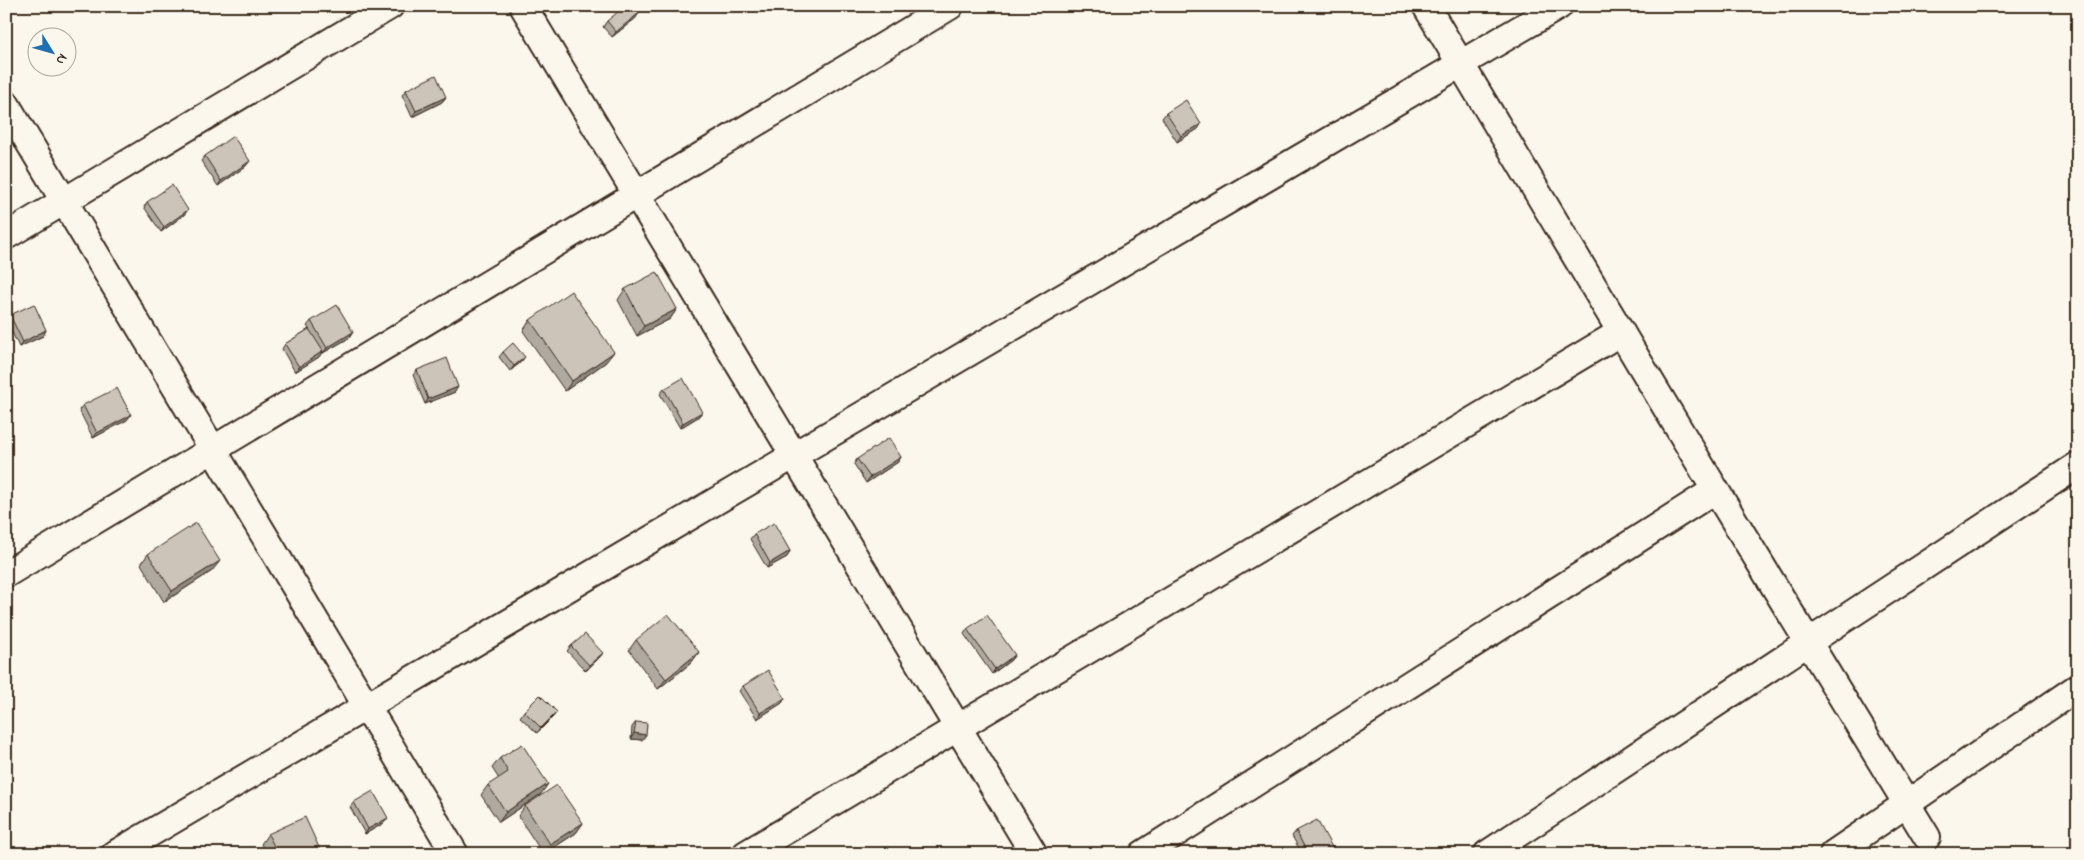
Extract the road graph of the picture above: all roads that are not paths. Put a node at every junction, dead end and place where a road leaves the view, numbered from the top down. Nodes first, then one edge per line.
1 (390, 6) edge
2 (522, 6) edge
3 (950, 6) edge
4 (1426, 6) edge
5 (1559, 6) edge
6 (1461, 64) junction
7 (6, 104) edge
8 (636, 194) junction
9 (65, 201) junction
10 (6, 236) edge
11 (1621, 332) junction
12 (213, 450) junction
13 (794, 455) junction
14 (2078, 465) edge
15 (1715, 490) junction
16 (6, 574) edge
17 (1808, 642) junction
18 (2078, 687) edge
19 (366, 706) junction
20 (958, 727) junction
21 (1908, 804) junction
22 (1927, 837) dead end
23 (115, 854) edge
24 (455, 854) edge
25 (746, 854) edge
26 (1034, 854) edge
27 (1144, 854) edge
28 (1486, 854) edge
29 (1833, 854) edge

1 - 9 street
2 - 8 street
3 - 8 street
4 - 6 street
5 - 6 street
6 - 11 street
6 - 13 street
7 - 9 street
8 - 12 street
8 - 13 street
9 - 10 street
9 - 12 street
11 - 15 street
11 - 20 street
12 - 16 street
12 - 19 street
13 - 19 street
13 - 20 street
14 - 17 street
15 - 17 street
15 - 27 street
17 - 21 street
17 - 28 street
18 - 21 street
19 - 23 street
19 - 24 street
20 - 25 street
20 - 26 street
21 - 22 street
21 - 29 street

